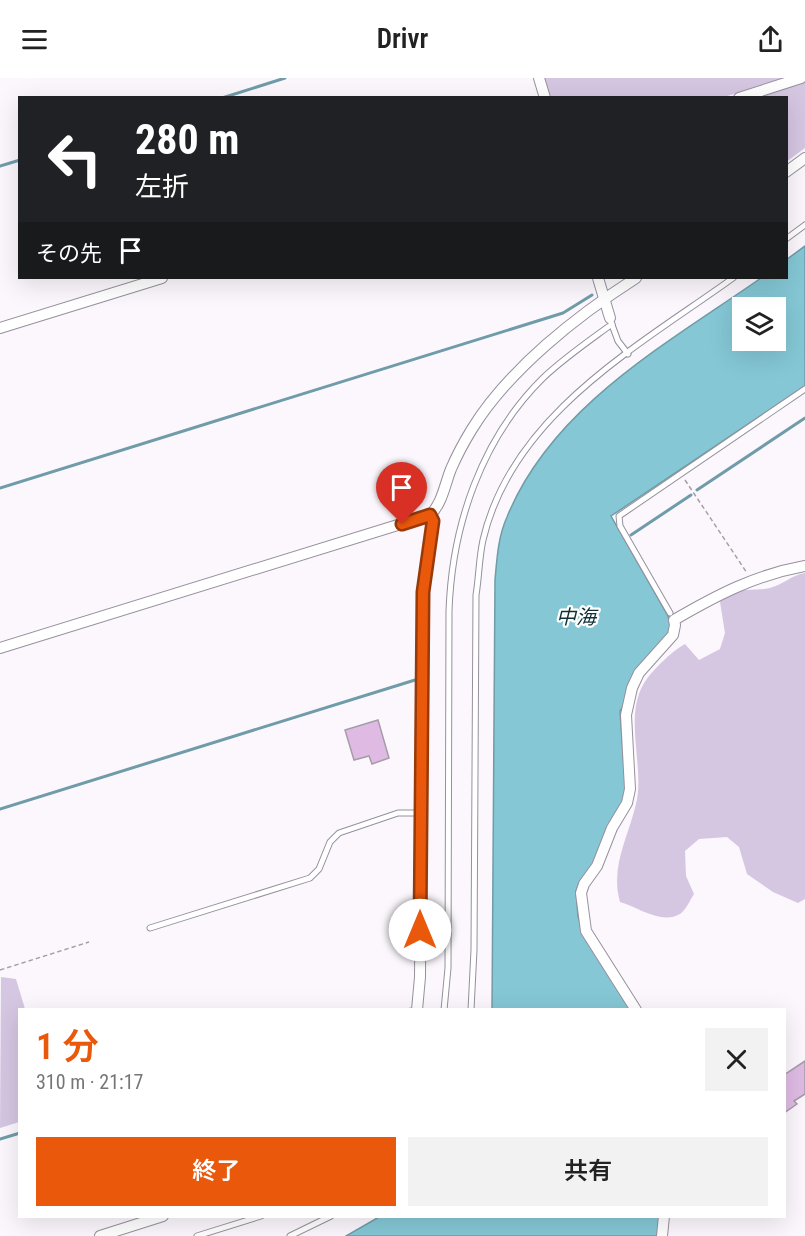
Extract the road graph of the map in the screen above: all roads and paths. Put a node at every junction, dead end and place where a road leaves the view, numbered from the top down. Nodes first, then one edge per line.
1 (539, 78) edge
2 (801, 78) edge
3 (544, 96) edge
4 (745, 96) edge
5 (805, 158) edge
6 (788, 171) edge
7 (805, 225) edge
8 (788, 238) edge
9 (159, 279) edge
10 (598, 279) edge
11 (634, 279) edge
12 (732, 279) edge
13 (604, 298) junction
14 (611, 321) junction
15 (0, 328) edge
16 (628, 354) junction
17 (805, 389) edge
18 (681, 473) junction
19 (430, 515) junction
20 (805, 566) edge
21 (750, 576) dead end
22 (672, 617) junction
23 (0, 648) edge
24 (421, 813) junction
25 (150, 928) dead end
26 (89, 942) dead end
27 (0, 970) edge
28 (417, 1008) edge
29 (444, 1008) edge
30 (471, 1008) edge
31 (635, 1008) edge
32 (157, 1218) edge
33 (255, 1218) edge
34 (327, 1218) edge
35 (664, 1218) edge
36 (100, 1236) edge
37 (197, 1236) edge
38 (290, 1236) edge
39 (662, 1236) edge

1 - 3 street
2 - 4 street
5 - 6 street
7 - 8 lane
9 - 15 street
10 - 13 street
11 - 13 street
12 - 16 lane
13 - 14 street
13 - 19 street
14 - 16 lane
14 - 29 lane
16 - 30 lane
17 - 18 lane
18 - 21 path
18 - 22 lane
19 - 23 street
19 - 24 street
20 - 22 street
22 - 31 street
24 - 25 lane
24 - 28 street
26 - 27 path
32 - 36 street
33 - 37 lane
34 - 38 lane
35 - 39 street

